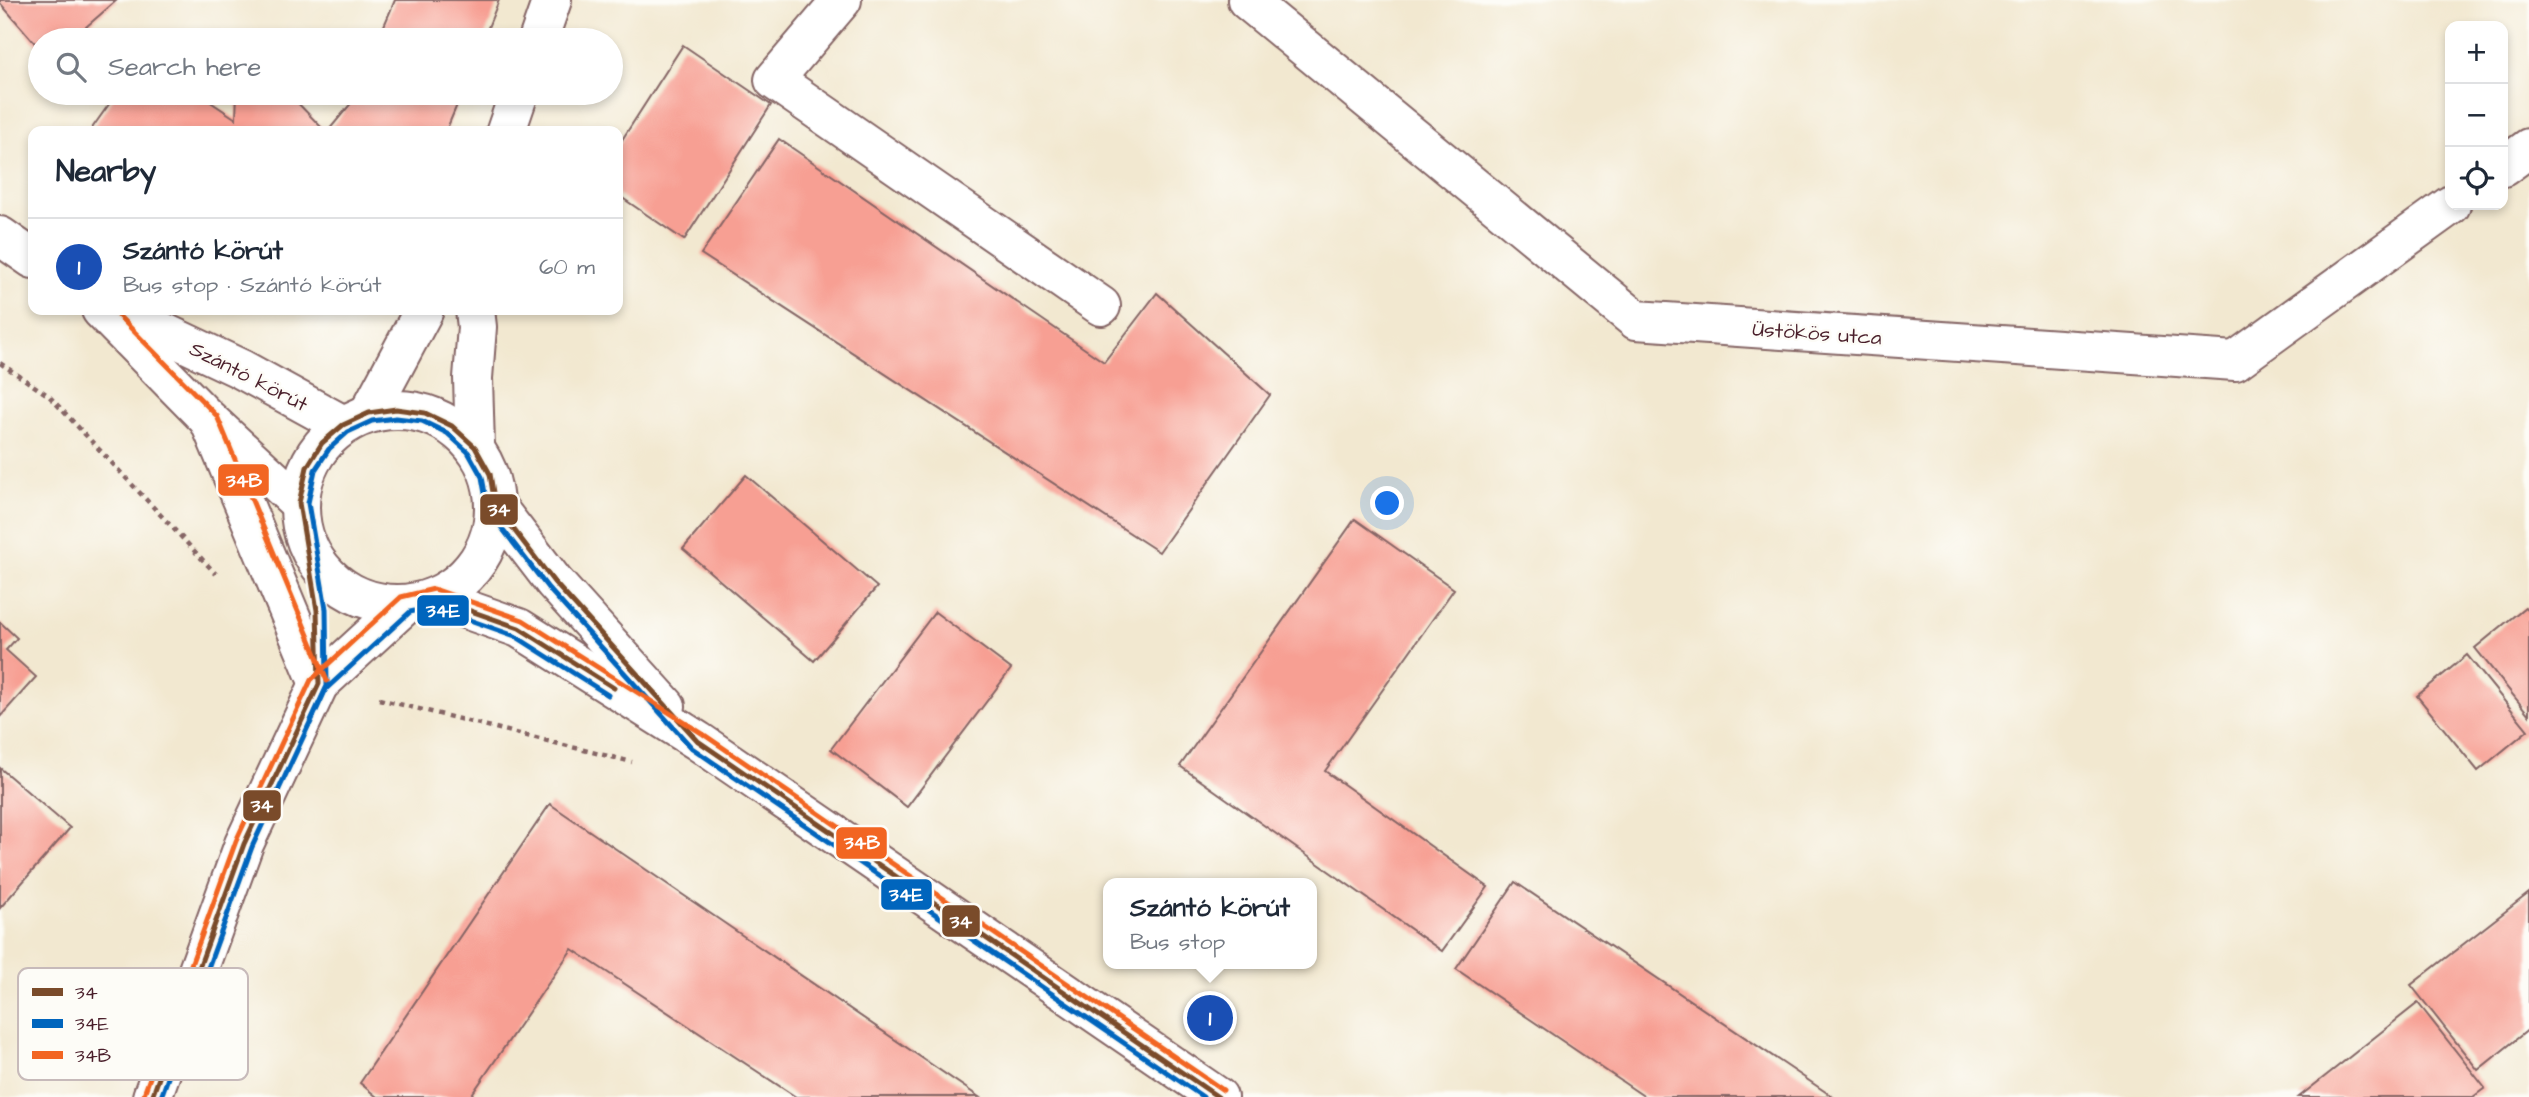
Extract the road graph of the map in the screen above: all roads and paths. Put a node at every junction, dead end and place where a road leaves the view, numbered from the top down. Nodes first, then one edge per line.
1 (552, 0) edge
2 (842, 0) edge
3 (1247, 0) edge
4 (542, 28) edge
5 (515, 105) edge
6 (508, 126) edge
7 (2529, 148) edge
8 (2508, 163) edge
9 (2445, 209) edge
10 (0, 236) edge
11 (28, 256) edge
12 (1101, 306) dead end
13 (105, 315) edge
14 (127, 315) edge
15 (421, 315) edge
16 (476, 315) edge
17 (0, 363) edge
18 (356, 419) junction
19 (209, 420) junction
20 (475, 447) junction
21 (495, 505) junction
22 (302, 521) junction
23 (217, 575) dead end
24 (420, 601) junction
25 (319, 684) junction
26 (698, 741) junction
27 (643, 765) dead end
28 (199, 968) edge
29 (158, 1080) edge
30 (152, 1097) edge
31 (1218, 1097) edge

1 - 4 street
2 - 12 street
3 - 9 street, Üstökös utca
5 - 6 street
7 - 8 street
10 - 11 street
13 - 19 street, Szántó körút
14 - 18 street, Szántó körút
15 - 18 street
16 - 20 street
17 - 23 path
18 - 20 street
18 - 22 street
19 - 22 street, Szántó körút
19 - 25 street
20 - 21 street
21 - 24 street
21 - 26 street
22 - 24 street
22 - 25 street
24 - 25 street
24 - 26 street
25 - 27 path
25 - 28 street
26 - 31 street
29 - 30 street

